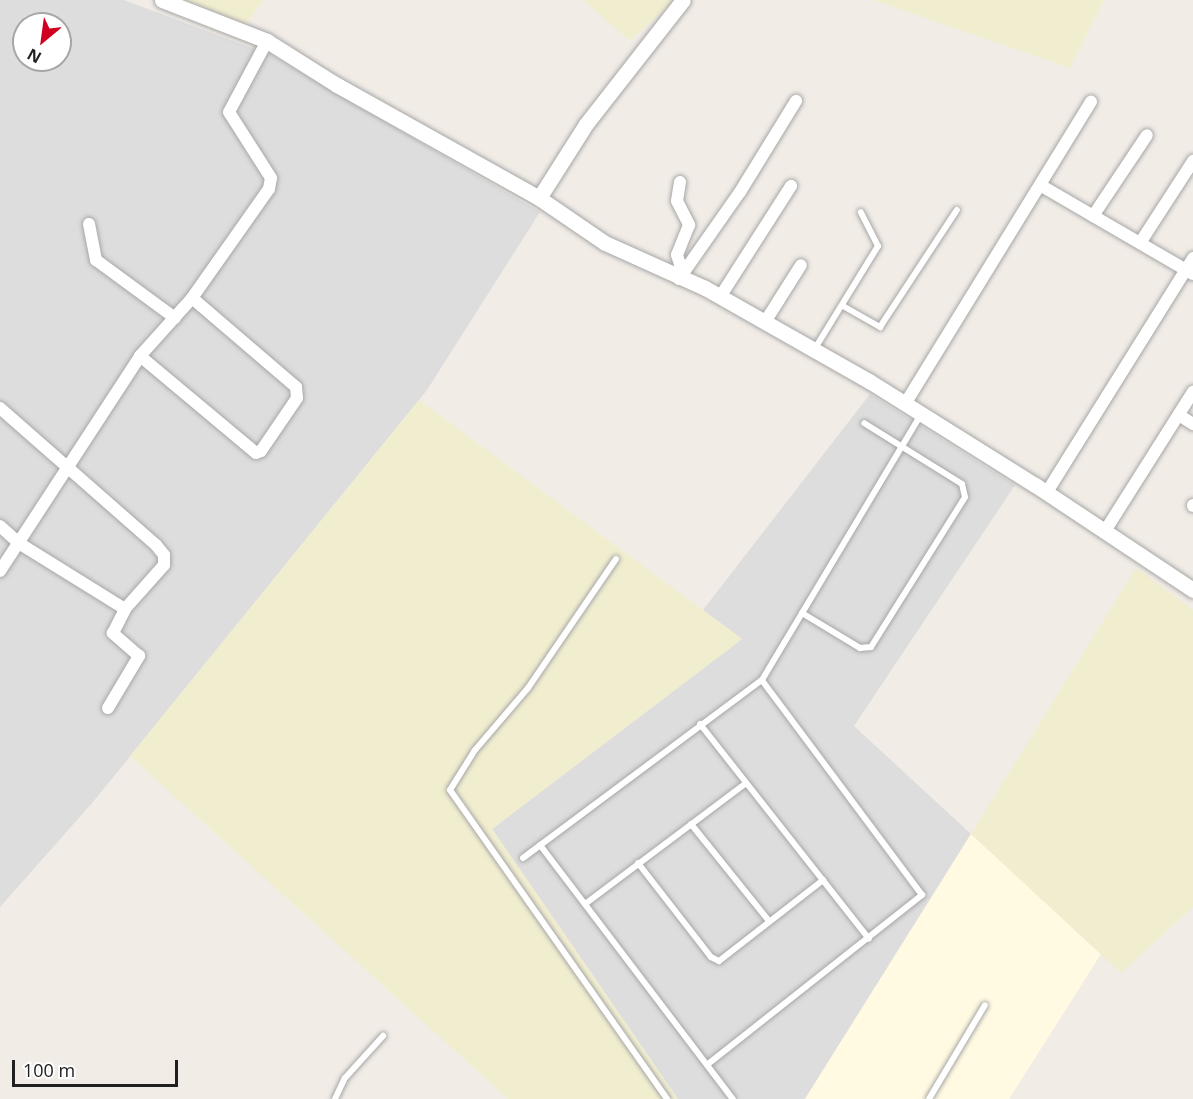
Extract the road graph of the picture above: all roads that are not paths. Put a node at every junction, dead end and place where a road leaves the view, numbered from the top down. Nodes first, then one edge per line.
1 (162, 0) edge
2 (683, 0) edge
3 (267, 41) junction
4 (796, 101) dead end
5 (1091, 102) dead end
6 (1147, 135) dead end
7 (1193, 161) edge
8 (680, 182) dead end
9 (1040, 184) junction
10 (791, 186) dead end
11 (539, 198) junction
12 (957, 210) dead end
13 (861, 212) dead end
14 (1093, 216) junction
15 (89, 224) dead end
16 (1140, 243) junction
17 (1193, 258) edge
18 (801, 265) dead end
19 (1189, 272) edge
20 (681, 276) junction
21 (720, 297) junction
22 (192, 298) junction
23 (843, 306) junction
24 (175, 318) junction
25 (765, 322) junction
26 (814, 350) junction
27 (140, 356) junction
28 (1193, 392) edge
29 (905, 404) junction
30 (0, 408) edge
31 (921, 414) junction
32 (1179, 415) junction
33 (864, 423) dead end
34 (1193, 424) edge
35 (901, 448) junction
36 (65, 468) junction
37 (1047, 492) junction
38 (0, 526) edge
39 (1105, 531) junction
40 (20, 544) junction
41 (616, 559) dead end
42 (0, 571) edge
43 (1193, 590) edge
44 (124, 609) junction
45 (802, 613) junction
46 (762, 680) junction
47 (108, 708) dead end
48 (700, 724) junction
49 (745, 784) junction
50 (691, 824) junction
51 (540, 845) junction
52 (523, 858) dead end
53 (638, 863) junction
54 (823, 880) junction
55 (585, 904) junction
56 (769, 921) junction
57 (869, 939) junction
58 (985, 1005) dead end
59 (383, 1036) dead end
60 (708, 1064) junction
61 (335, 1099) edge
62 (667, 1099) edge
63 (733, 1099) edge
64 (929, 1099) edge

1 - 3 street
2 - 11 street
3 - 11 street
3 - 22 street
4 - 20 street
5 - 9 street
6 - 14 street
7 - 16 street
8 - 20 street
9 - 14 street
9 - 29 street
10 - 21 street
11 - 20 street
12 - 23 lane
13 - 23 lane
14 - 16 street
15 - 24 street
16 - 19 street
17 - 19 street
18 - 25 street
19 - 37 street
20 - 21 street
21 - 25 street
22 - 24 street
22 - 27 street
23 - 26 lane
24 - 27 street
25 - 26 street
26 - 29 street
27 - 36 street
28 - 32 street
29 - 31 street
30 - 36 street
31 - 35 lane
31 - 37 street
32 - 34 street
32 - 39 street
33 - 35 lane
35 - 45 lane
35 - 45 lane
36 - 40 street
36 - 44 street
37 - 39 street
38 - 40 street
39 - 43 street
40 - 42 street
40 - 44 street
41 - 62 lane
44 - 47 street
45 - 46 lane
46 - 48 lane
46 - 57 lane
48 - 49 lane
48 - 51 lane
49 - 50 lane
49 - 54 lane
50 - 53 lane
50 - 56 lane
51 - 52 lane
51 - 55 lane
53 - 55 lane
53 - 56 lane
54 - 56 lane
54 - 57 lane
55 - 60 lane
57 - 60 lane
58 - 64 lane
59 - 61 lane
60 - 63 lane

